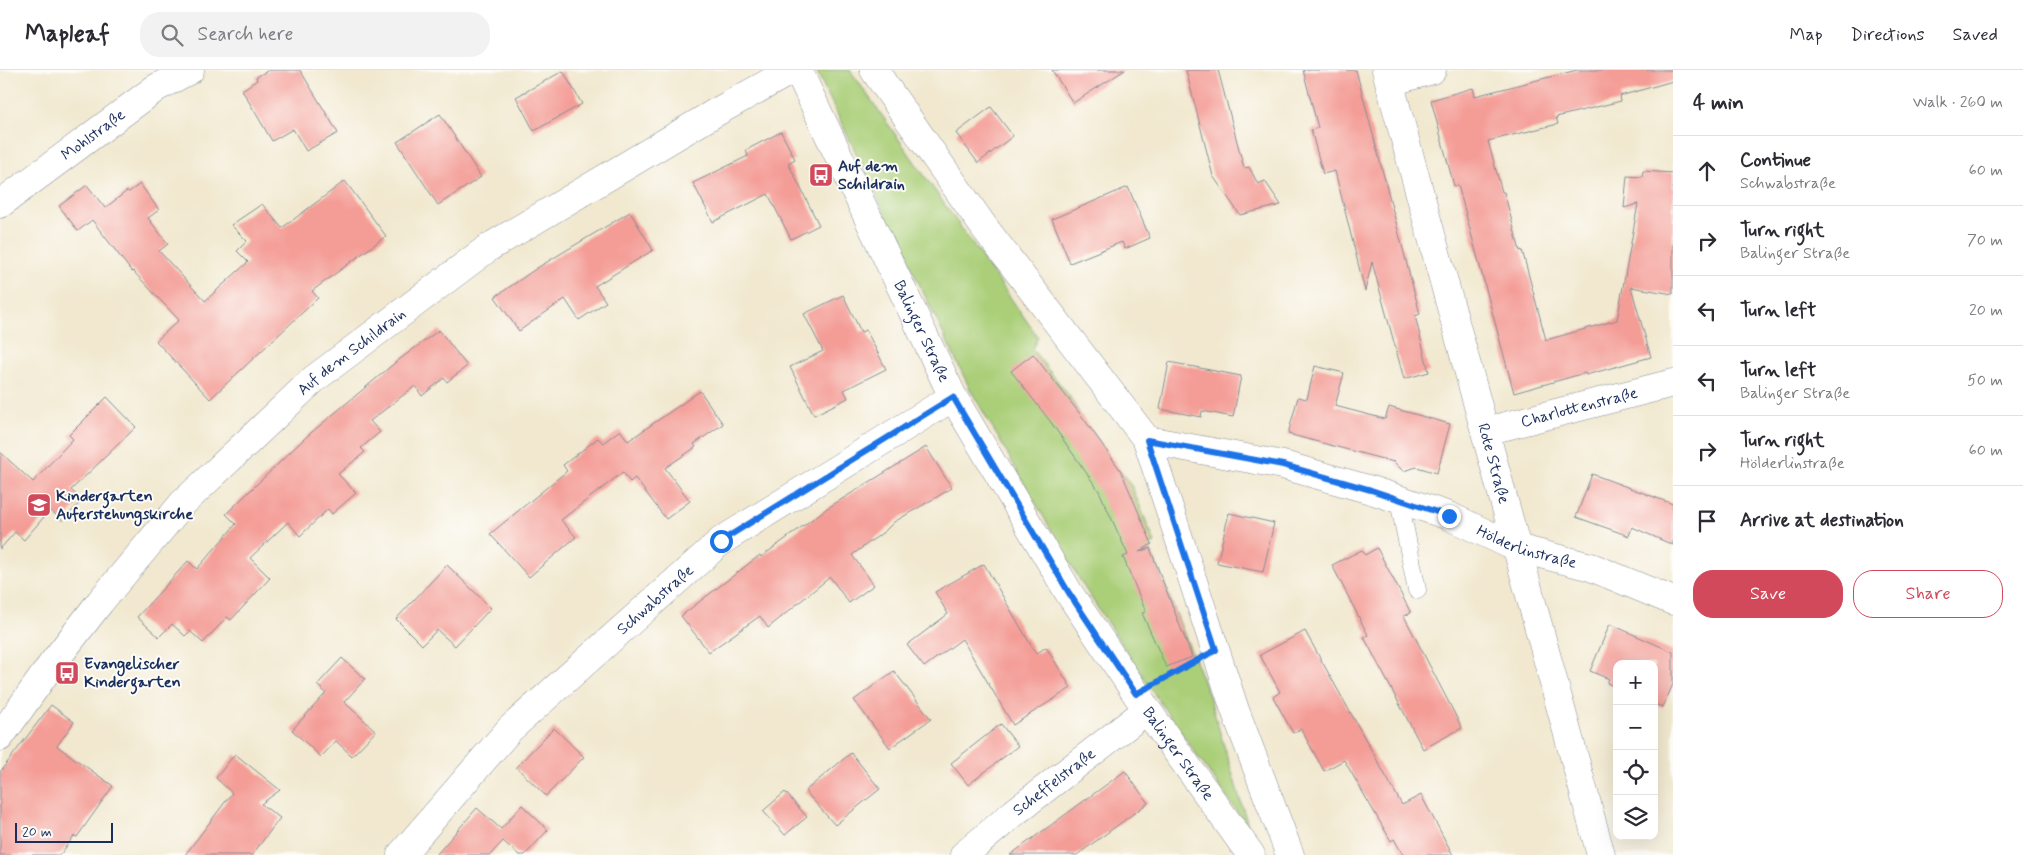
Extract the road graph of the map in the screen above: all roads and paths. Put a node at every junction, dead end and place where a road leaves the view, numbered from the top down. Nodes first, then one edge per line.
1 (190, 70) edge
2 (792, 70) edge
3 (798, 70) edge
4 (874, 70) edge
5 (1432, 70) edge
6 (1388, 76) edge
7 (0, 204) edge
8 (1673, 383) edge
9 (953, 397) junction
10 (1486, 431) junction
11 (1147, 440) junction
12 (1399, 500) junction
13 (1517, 548) junction
14 (1417, 590) dead end
15 (1673, 601) edge
16 (1216, 650) junction
17 (1142, 702) junction
18 (0, 738) edge
19 (401, 855) edge
20 (964, 855) edge
21 (1251, 855) edge
22 (1290, 855) edge
23 (1600, 855) edge

1 - 7 street, Mohlstraße
2 - 18 street, Auf dem Schildrain
3 - 9 street, Balinger Straße
4 - 11 street
5 - 6 street
6 - 10 street, Rote Straße
8 - 10 street, Charlottenstraße
9 - 17 street, Balinger Straße
9 - 19 street, Schwabstraße
10 - 13 street, Rote Straße
11 - 12 street, Hölderlinstraße
11 - 16 street
12 - 13 street, Hölderlinstraße
12 - 14 lane
13 - 15 street, Hölderlinstraße
13 - 23 street, Rote Straße
16 - 17 path
16 - 22 street
17 - 20 street, Scheffelstraße
17 - 21 street, Balinger Straße

